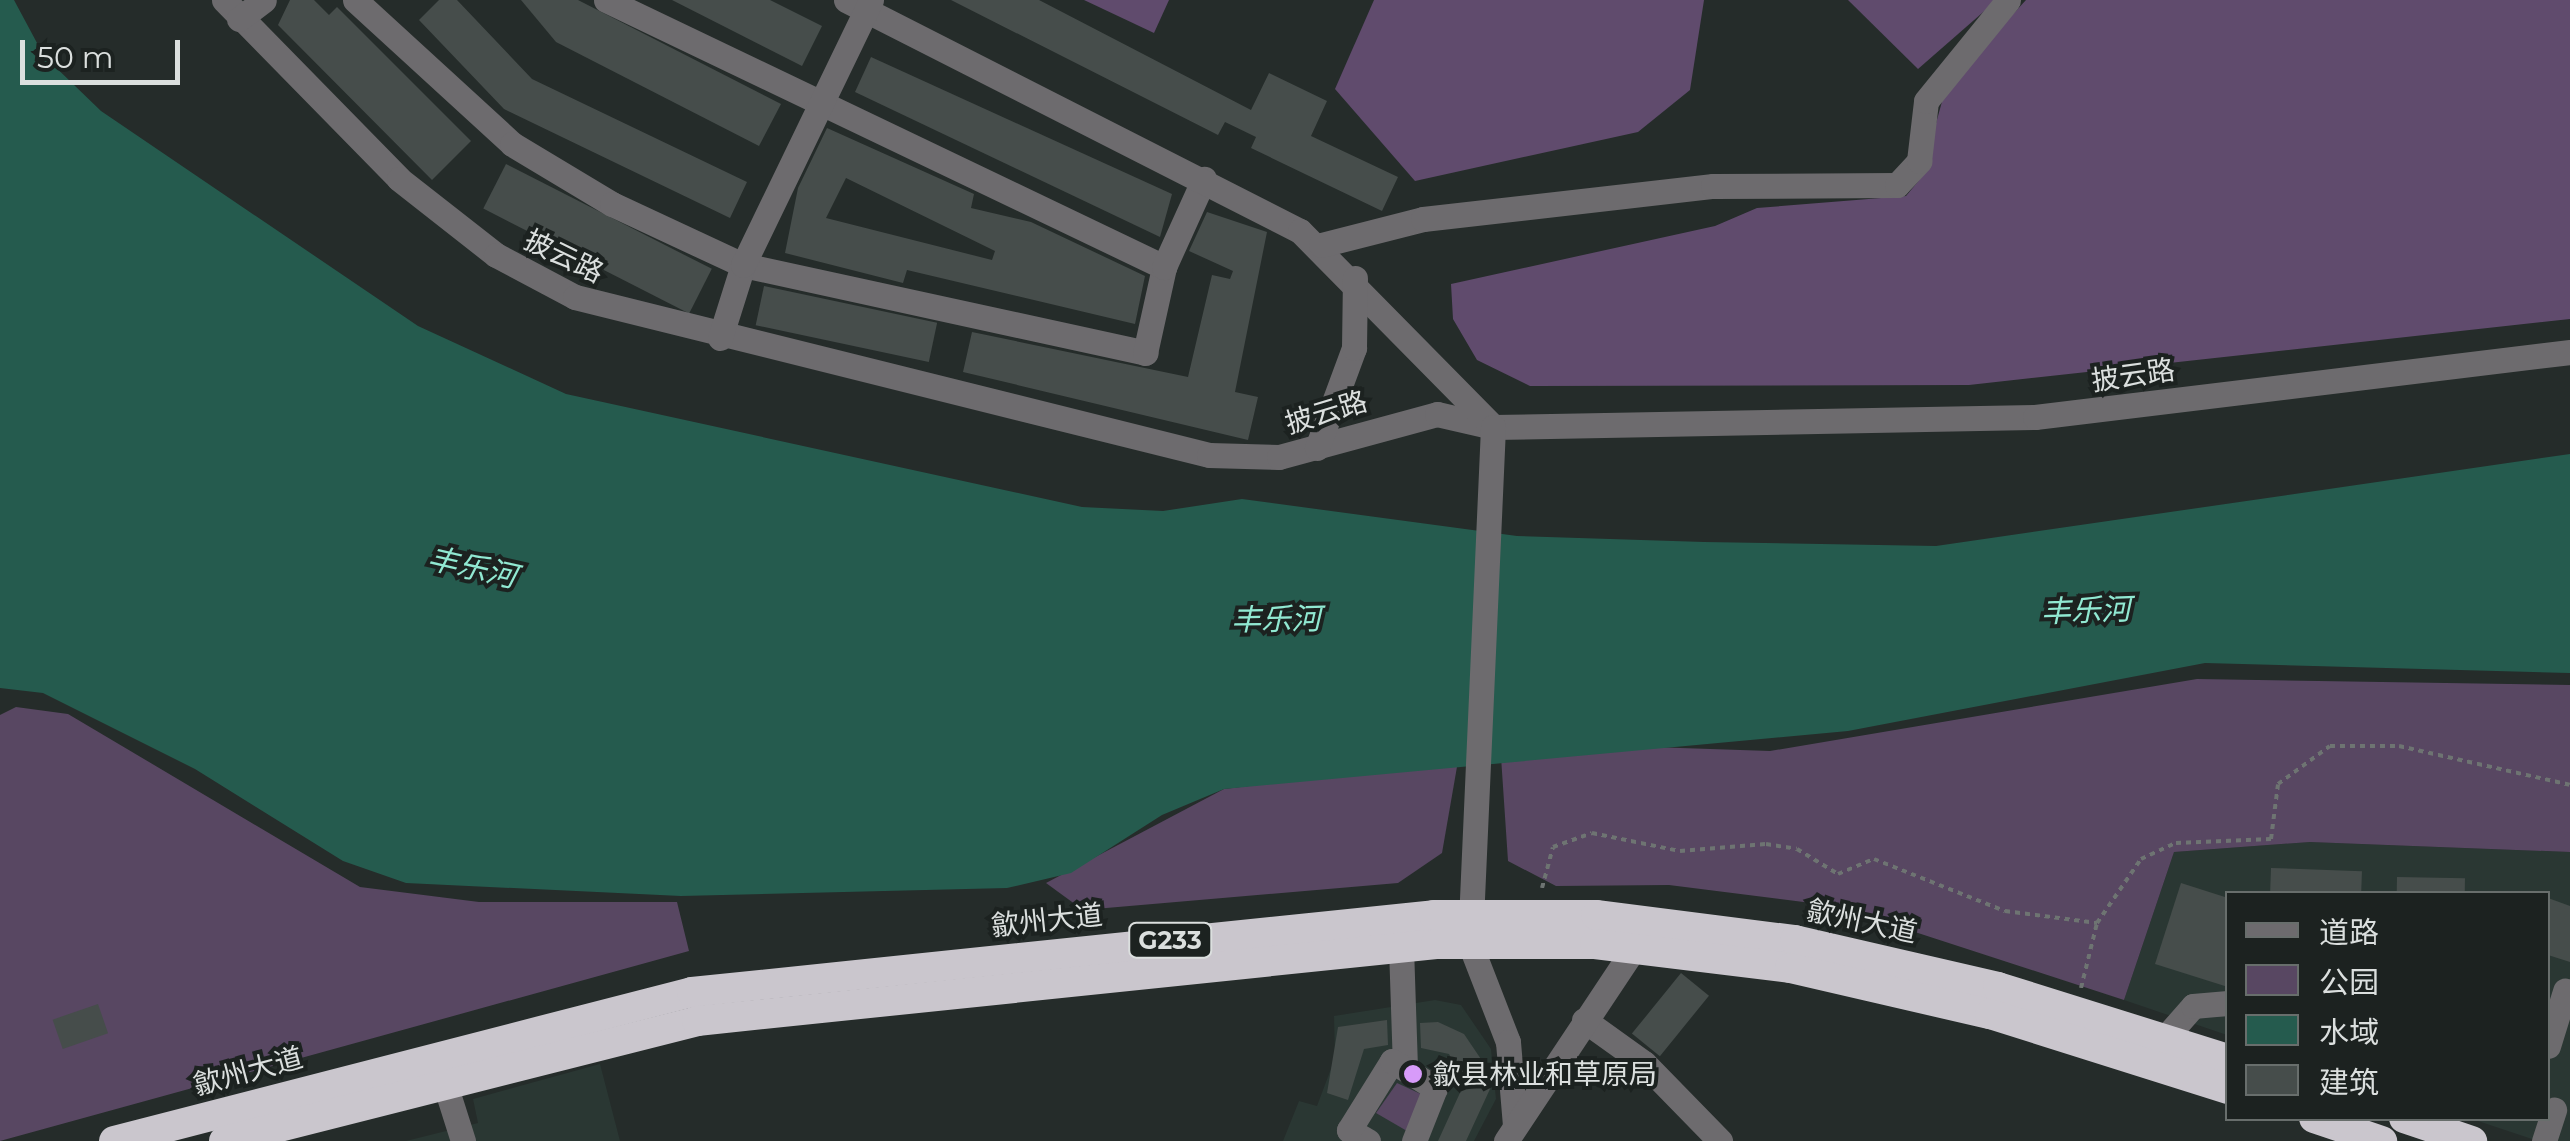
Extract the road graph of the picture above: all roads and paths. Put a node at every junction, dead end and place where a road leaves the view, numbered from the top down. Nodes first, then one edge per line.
1 (264, 0) edge
2 (354, 0) edge
3 (606, 0) edge
4 (2008, 0) edge
5 (861, 3) edge
6 (231, 9) edge
7 (821, 103) junction
8 (1204, 179) junction
9 (1320, 246) junction
10 (743, 264) junction
11 (1164, 267) junction
12 (1356, 278) junction
13 (720, 338) junction
14 (2570, 352) edge
15 (1493, 427) junction
16 (1317, 448) junction
17 (2570, 786) edge
18 (1534, 915) junction
19 (2097, 923) junction
20 (1471, 930) junction
21 (1400, 948) junction
22 (1634, 948) junction
23 (2561, 990) edge
24 (2225, 1002) edge
25 (2075, 1011) junction
26 (1584, 1020) junction
27 (2550, 1037) edge
28 (2164, 1038) junction
29 (2225, 1059) edge
30 (1405, 1066) junction
31 (444, 1082) junction
32 (2225, 1089) edge
33 (2557, 1111) edge
34 (2323, 1121) edge
35 (2413, 1121) edge
36 (1510, 1133) edge
37 (114, 1141) edge
38 (224, 1141) edge
39 (463, 1141) edge
40 (1368, 1141) edge
41 (1414, 1141) edge
42 (1720, 1141) edge
43 (2382, 1141) edge
44 (2472, 1141) edge
45 (2544, 1141) edge

1 - 6 street
2 - 10 street
3 - 7 street
4 - 9 street
5 - 7 street
5 - 8 street
6 - 13 street, 披云路
7 - 10 street
7 - 11 street
8 - 9 street
8 - 11 street
9 - 12 street
10 - 11 street
10 - 13 street
12 - 15 street
12 - 16 street
13 - 16 street, 披云路
14 - 15 street, 披云路
15 - 16 street, 披云路
15 - 20 street
17 - 19 path
18 - 19 path
18 - 20 highway, 歙州大道 / G233
18 - 25 highway, 歙州大道 / G233
19 - 25 path
20 - 21 highway, 歙州大道 / G233
20 - 22 highway, 歙州大道 / G233
20 - 36 street
20 - 37 highway, 歙州大道 / G233
21 - 30 street
21 - 31 highway, 歙州大道 / G233
22 - 26 street
22 - 32 highway, 歙州大道 / G233
23 - 27 street
24 - 28 street
25 - 28 highway, 歙州大道 / G233
26 - 36 street
26 - 42 street
28 - 29 highway, 歙州大道 / G233
30 - 40 street
30 - 41 street
31 - 38 highway, 歙州大道 / G233
31 - 39 street
33 - 45 street
34 - 43 highway
35 - 44 highway

